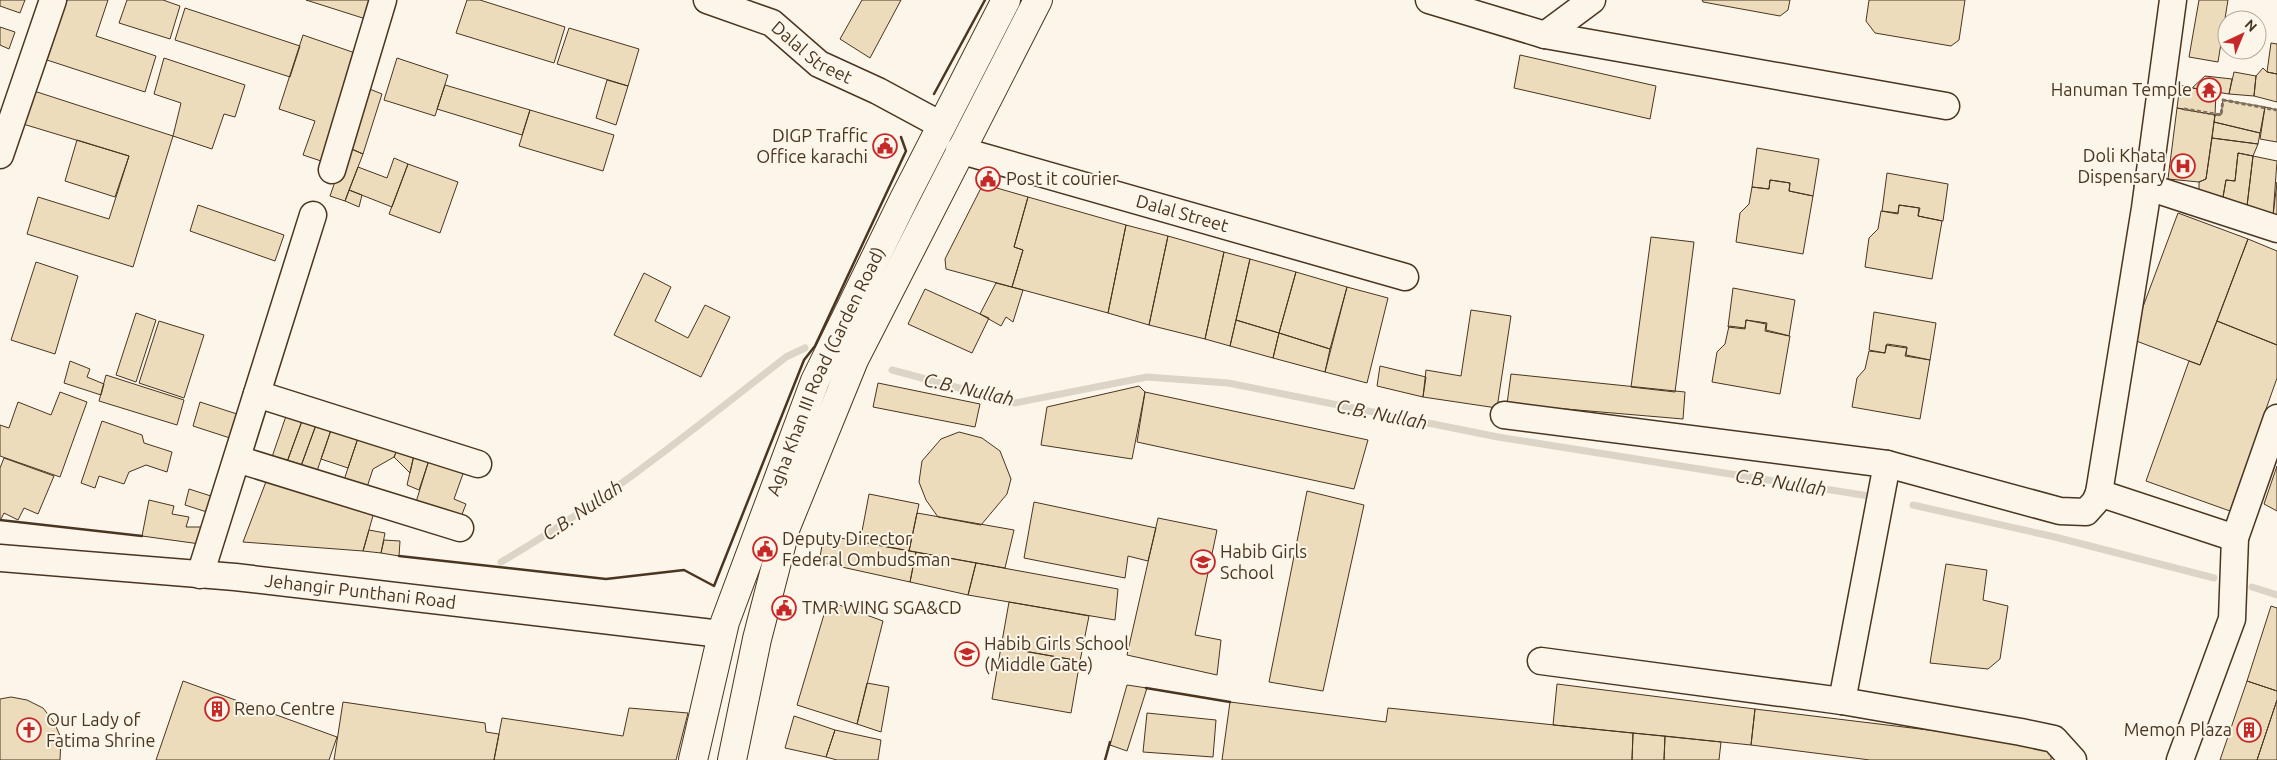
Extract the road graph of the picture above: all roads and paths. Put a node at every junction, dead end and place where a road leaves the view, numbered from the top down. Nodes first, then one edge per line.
1 (53, 0) edge
2 (384, 0) edge
3 (707, 0) edge
4 (1006, 0) edge
5 (1038, 0) edge
6 (1592, 0) edge
7 (2173, 0) edge
8 (1436, 1) edge
9 (1545, 35) junction
10 (2159, 105) junction
11 (1946, 106) dead end
12 (2277, 110) edge
13 (941, 125) junction
14 (960, 150) junction
15 (0, 155) edge
16 (332, 170) dead end
17 (2148, 187) junction
18 (314, 215) dead end
19 (2277, 229) edge
20 (1405, 277) dead end
21 (257, 394) junction
22 (1504, 415) dead end
23 (2277, 418) edge
24 (237, 459) junction
25 (478, 464) dead end
26 (1887, 464) junction
27 (2099, 493) junction
28 (460, 528) dead end
29 (2235, 538) junction
30 (0, 558) edge
31 (200, 575) junction
32 (721, 634) junction
33 (1541, 661) dead end
34 (1842, 701) junction
35 (694, 760) edge
36 (732, 760) edge
37 (2073, 760) edge
38 (2180, 760) edge

1 - 15 street
2 - 16 street
3 - 13 street, Dalal Street
4 - 13 main road, Agha Khan III Road (Garden Road)
5 - 14 main road, Agha Khan III Road (Garden Road)
6 - 9 street
7 - 10 street
8 - 9 street
9 - 11 street
10 - 12 path
10 - 17 street
13 - 32 main road, Agha Khan III Road (Garden Road)
14 - 20 street, Dalal Street
14 - 36 main road, Agha Khan III Road (Garden Road)
17 - 19 street
17 - 27 street
18 - 21 street
21 - 24 street
21 - 25 street
22 - 26 street
23 - 29 street
24 - 28 street
24 - 31 street
26 - 27 street
26 - 34 street
27 - 29 street
29 - 38 street
30 - 31 street, Jehangir Punthani Road
31 - 32 street, Jehangir Punthani Road
32 - 35 main road, Agha Khan III Road (Garden Road)
33 - 34 street
34 - 37 street

